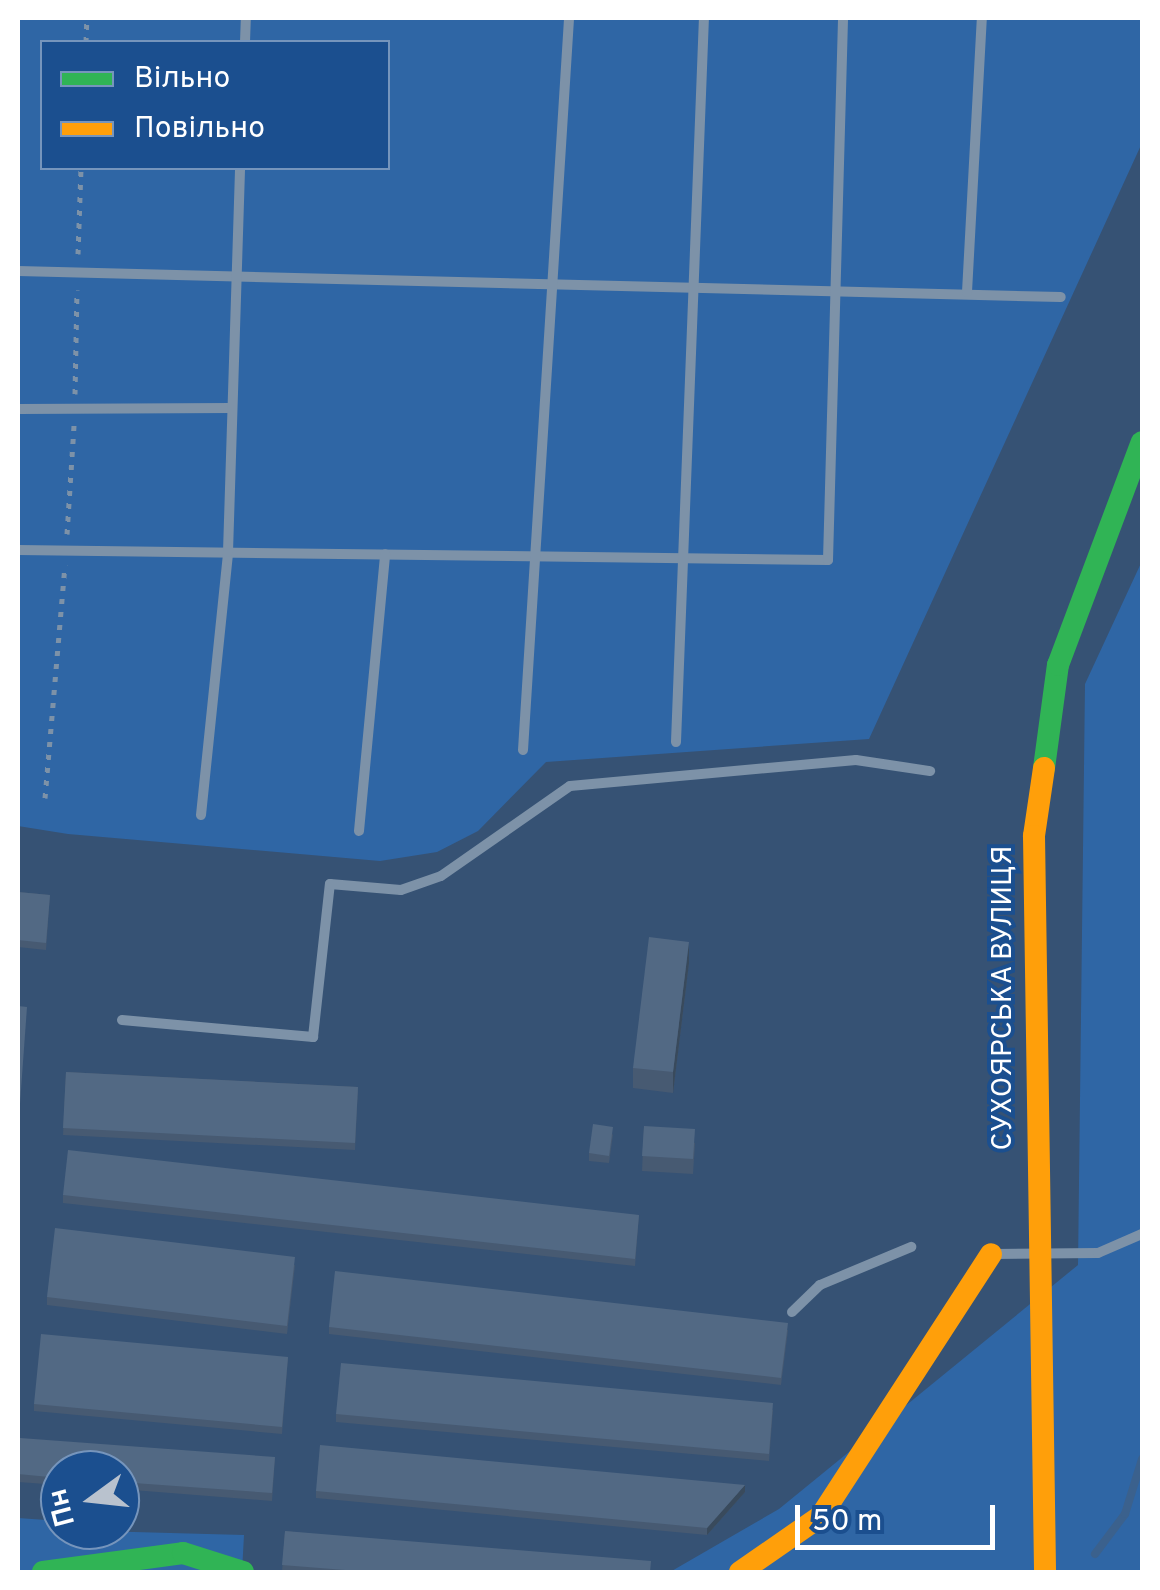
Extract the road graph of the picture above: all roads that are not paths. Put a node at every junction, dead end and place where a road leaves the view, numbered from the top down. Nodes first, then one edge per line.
1 (569, 18) edge
2 (704, 18) edge
3 (843, 18) edge
4 (982, 18) edge
5 (240, 170) edge
6 (18, 271) edge
7 (236, 283) junction
8 (698, 287) junction
9 (833, 287) junction
10 (549, 288) junction
11 (967, 292) junction
12 (1060, 297) dead end
13 (232, 408) junction
14 (18, 409) edge
15 (1142, 442) edge
16 (18, 550) edge
17 (228, 552) junction
18 (385, 554) junction
19 (535, 555) junction
20 (684, 557) junction
21 (676, 742) dead end
22 (523, 750) dead end
23 (930, 771) dead end
24 (201, 815) dead end
25 (359, 832) dead end
26 (122, 1020) dead end
27 (1142, 1234) edge
28 (911, 1247) dead end
29 (991, 1254) joint
30 (1034, 1256) junction
31 (792, 1312) dead end
32 (42, 1572) edge
33 (243, 1572) edge
34 (740, 1572) edge
35 (1046, 1572) edge

1 - 10 lane
2 - 8 lane
3 - 9 lane
4 - 11 lane
5 - 7 lane
6 - 7 lane
7 - 10 lane
7 - 13 lane
8 - 9 lane
8 - 10 lane
8 - 20 lane
9 - 11 lane
9 - 20 lane
10 - 19 lane
11 - 12 lane
13 - 14 lane
13 - 17 lane
15 - 30 street, СУХОЯРСЬКА ВУЛИЦЯ
16 - 17 lane
17 - 18 lane
17 - 24 lane
18 - 19 lane
18 - 25 lane
19 - 20 lane
19 - 22 lane
20 - 21 lane
23 - 26 lane
27 - 30 lane
28 - 31 lane
29 - 30 lane
29 - 34 street
30 - 35 street, СУХОЯРСЬКА ВУЛИЦЯ
32 - 33 street

